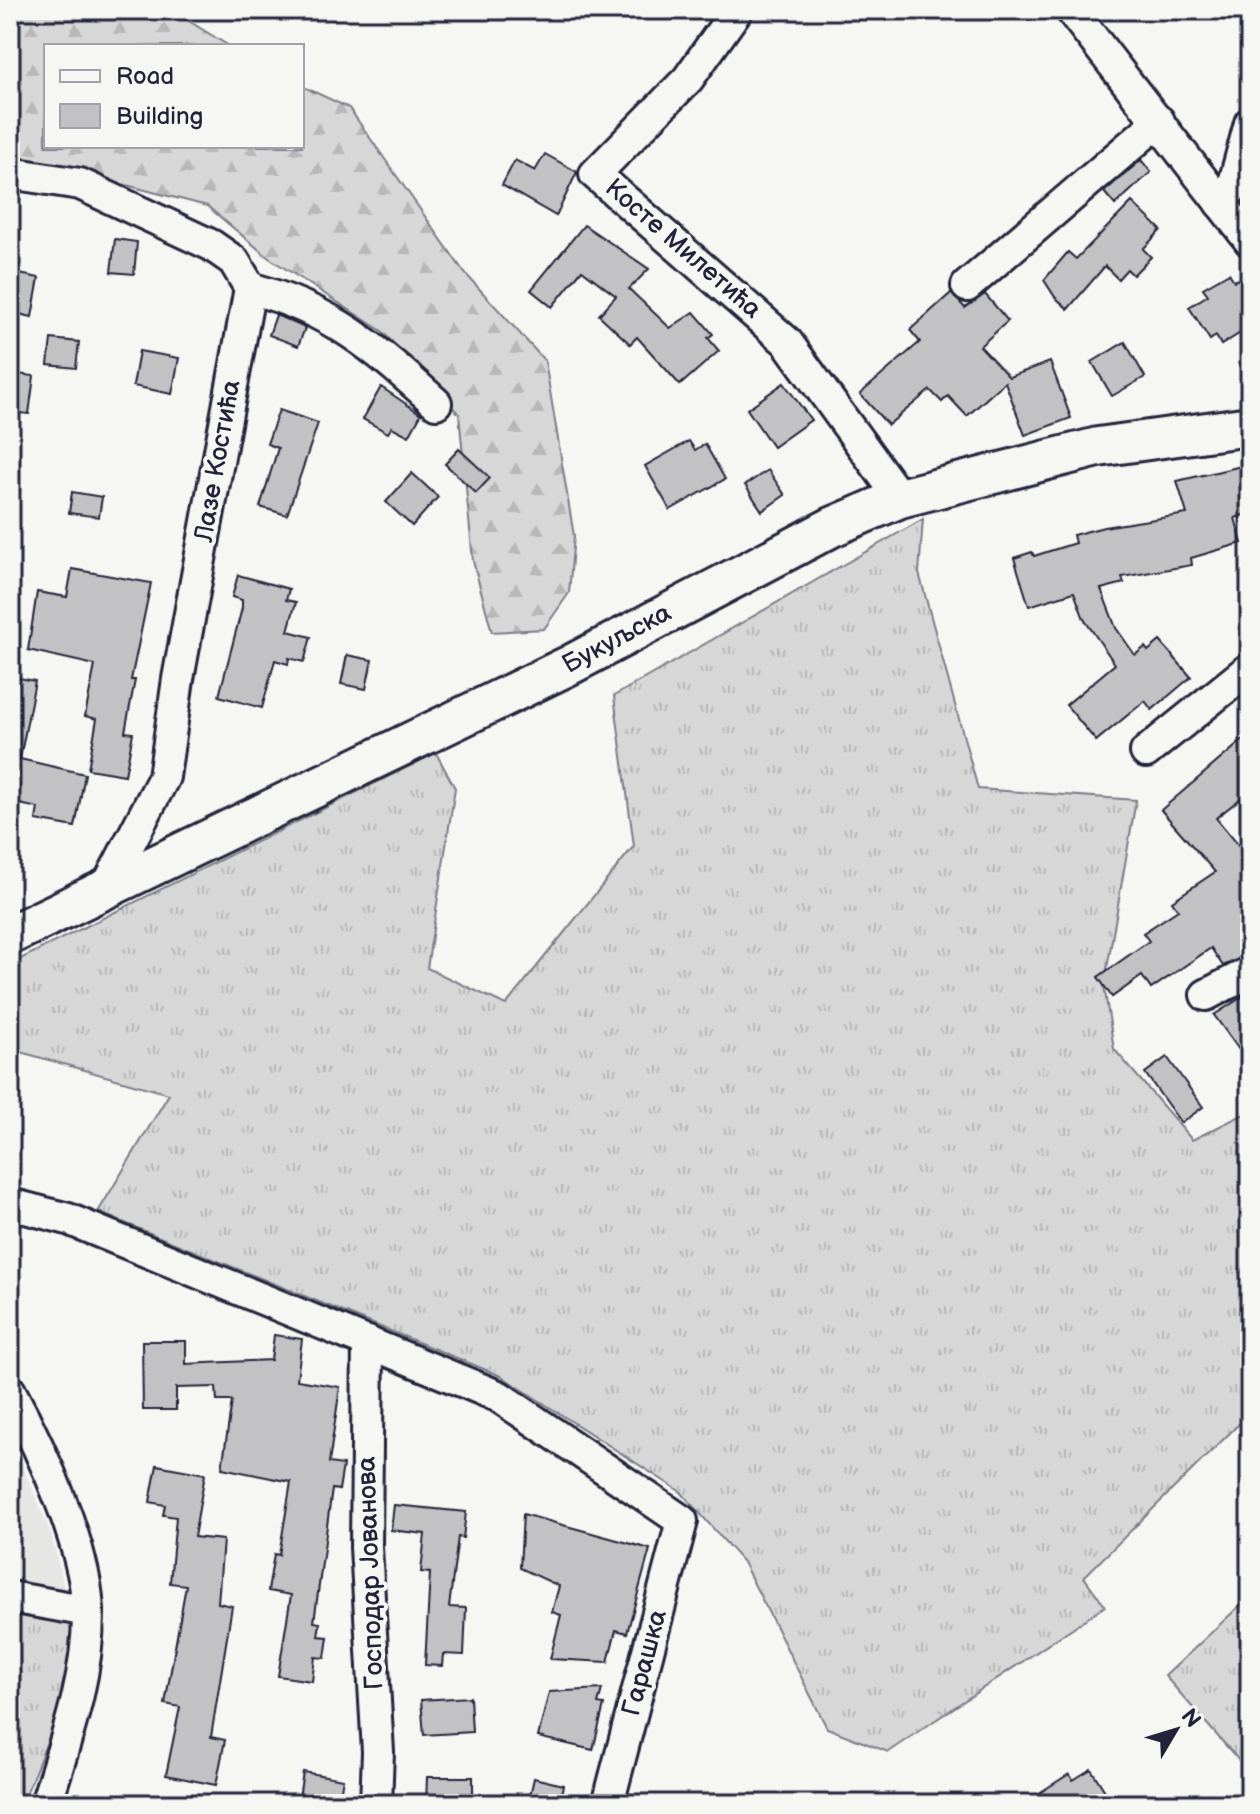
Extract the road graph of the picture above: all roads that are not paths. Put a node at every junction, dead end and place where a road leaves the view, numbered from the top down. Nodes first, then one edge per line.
1 (737, 10) edge
2 (1071, 10) edge
3 (1159, 121) junction
4 (1250, 123) edge
5 (10, 173) edge
6 (1220, 203) junction
7 (1250, 241) edge
8 (967, 286) dead end
9 (250, 288) junction
10 (436, 403) dead end
11 (1250, 426) edge
12 (900, 498) junction
13 (1250, 668) edge
14 (1146, 752) dead end
15 (104, 892) junction
16 (10, 935) edge
17 (1250, 972) edge
18 (1206, 995) dead end
19 (10, 1204) edge
20 (368, 1342) junction
21 (10, 1391) edge
22 (10, 1597) edge
23 (88, 1611) junction
24 (46, 1804) edge
25 (376, 1804) edge
26 (608, 1804) edge

1 - 12 street, Косте Милетића
2 - 3 street
3 - 6 street
3 - 8 street
4 - 6 street
5 - 9 street
6 - 7 street
9 - 10 street
9 - 15 street, Лазе Костића
11 - 12 main road, Букуљска
12 - 15 main road, Букуљска
13 - 14 street
15 - 16 main road, Букуљска
17 - 18 street
19 - 20 street
20 - 25 street, Господар Јованова
20 - 26 street, Гарашка
21 - 23 street
22 - 23 street
23 - 24 street

